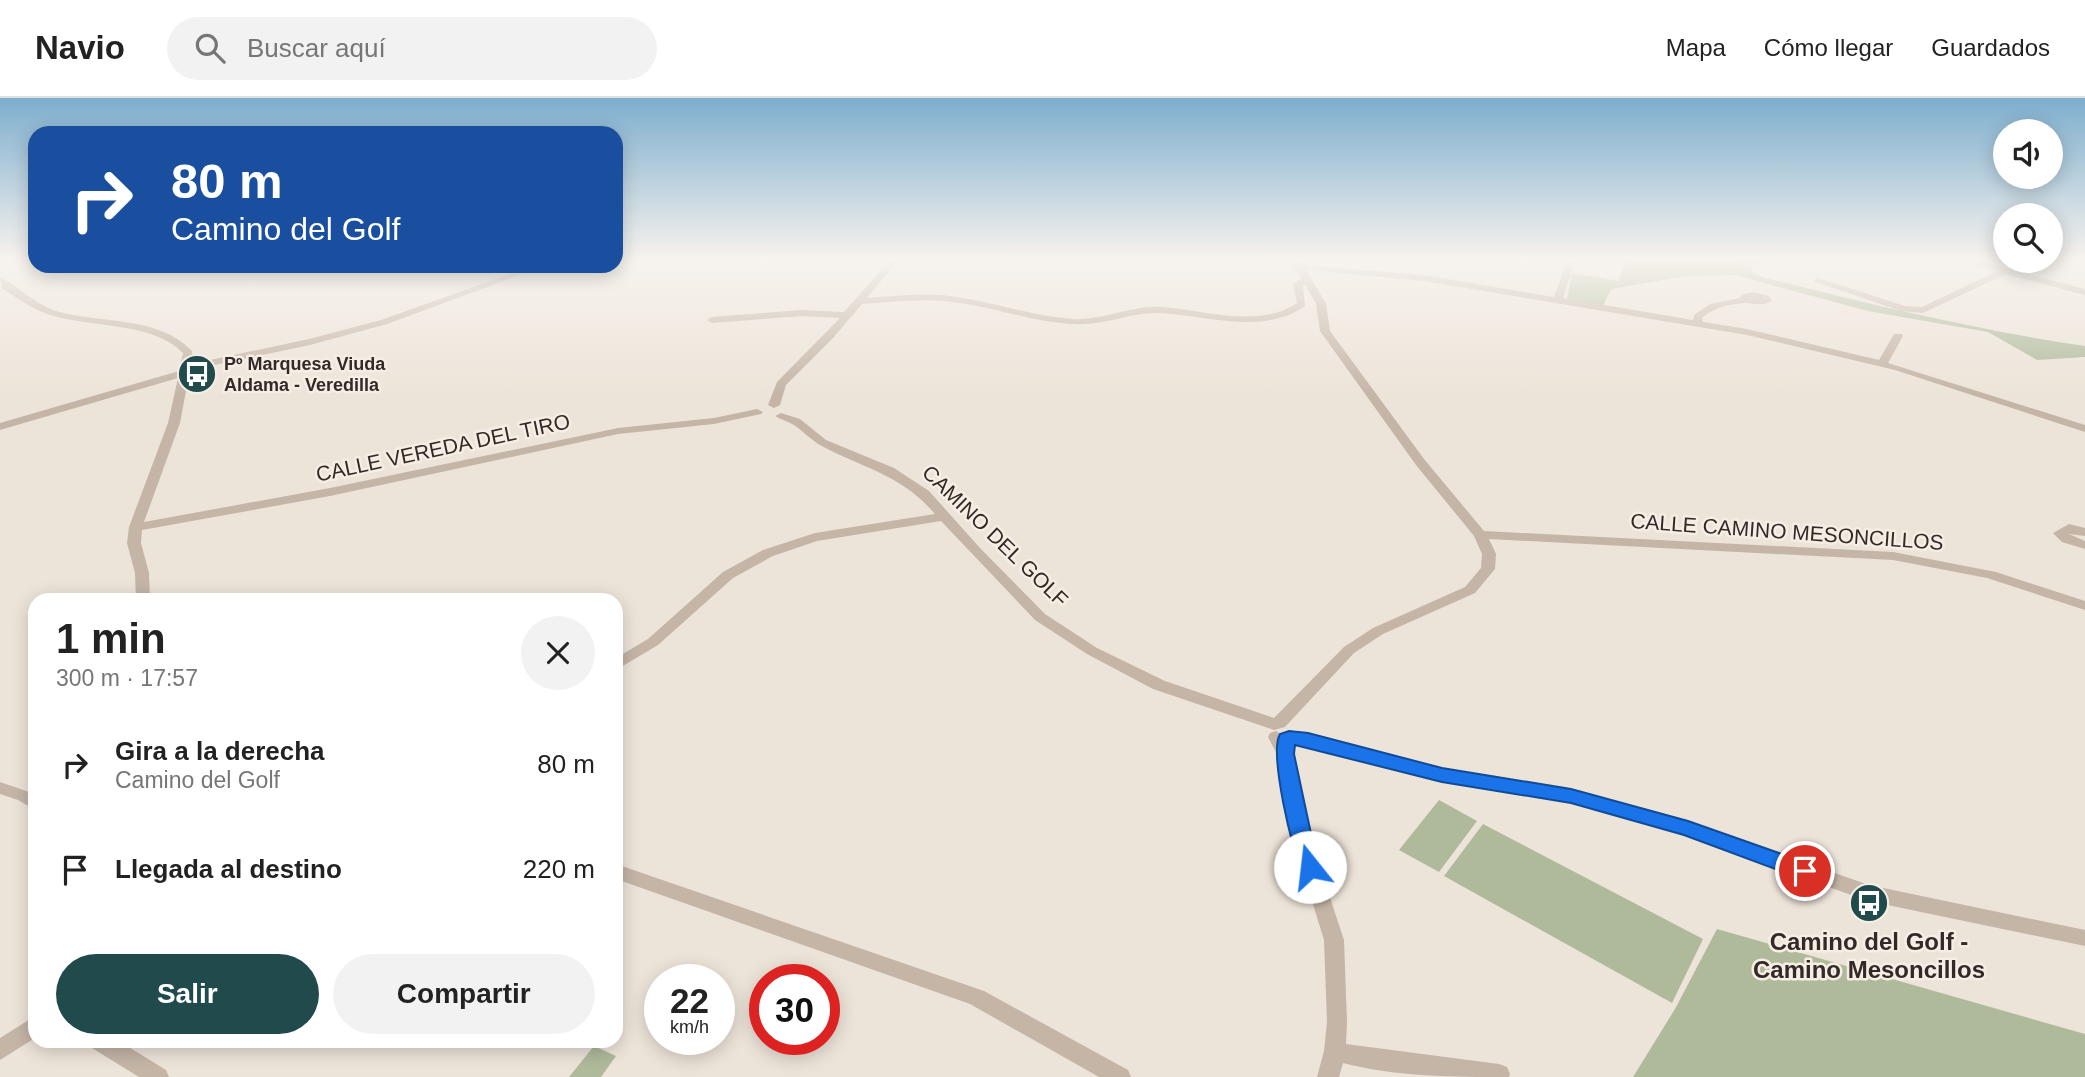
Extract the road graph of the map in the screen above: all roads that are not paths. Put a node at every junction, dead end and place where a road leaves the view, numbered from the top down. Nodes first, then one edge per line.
1 (38, 304) edge
2 (434, 304) edge
3 (857, 304) edge
4 (976, 304) edge
5 (1301, 304) edge
6 (1321, 304) edge
7 (1575, 304) edge
8 (1729, 304) edge
9 (1888, 304) edge
10 (1936, 304) edge
11 (847, 315) junction
12 (712, 320) dead end
13 (1698, 323) junction
14 (1898, 336) dead end
15 (1883, 363) junction
16 (186, 370) junction
17 (781, 407) junction
18 (0, 427) edge
19 (2085, 429) edge
20 (946, 516) junction
21 (136, 527) junction
22 (1480, 535) junction
23 (143, 593) edge
24 (2084, 604) edge
25 (623, 661) edge
26 (1282, 733) junction
27 (0, 788) edge
28 (28, 798) edge
29 (623, 873) edge
30 (2085, 939) edge
31 (28, 1031) edge
32 (111, 1048) edge
33 (0, 1050) edge
34 (1335, 1051) junction
35 (1499, 1074) dead end
36 (158, 1077) edge
37 (1120, 1077) edge
38 (1328, 1077) edge

1 - 16 street
2 - 16 street
3 - 11 street
4 - 5 street
6 - 22 street
7 - 13 street
8 - 13 street
9 - 10 street
11 - 12 street
11 - 17 street
13 - 15 street
14 - 15 street
15 - 19 street
16 - 18 street
16 - 21 street
17 - 20 street, CAMINO DEL GOLF
17 - 21 street, CALLE VEREDA DEL TIRO
20 - 25 street
20 - 26 street, CAMINO DEL GOLF
21 - 23 street
22 - 24 street, CALLE CAMINO MESONCILLOS
22 - 26 street
26 - 30 street, CAMINO DEL GOLF
26 - 34 street
27 - 28 street
29 - 37 street
31 - 33 street
32 - 36 street
34 - 35 street
34 - 38 street

